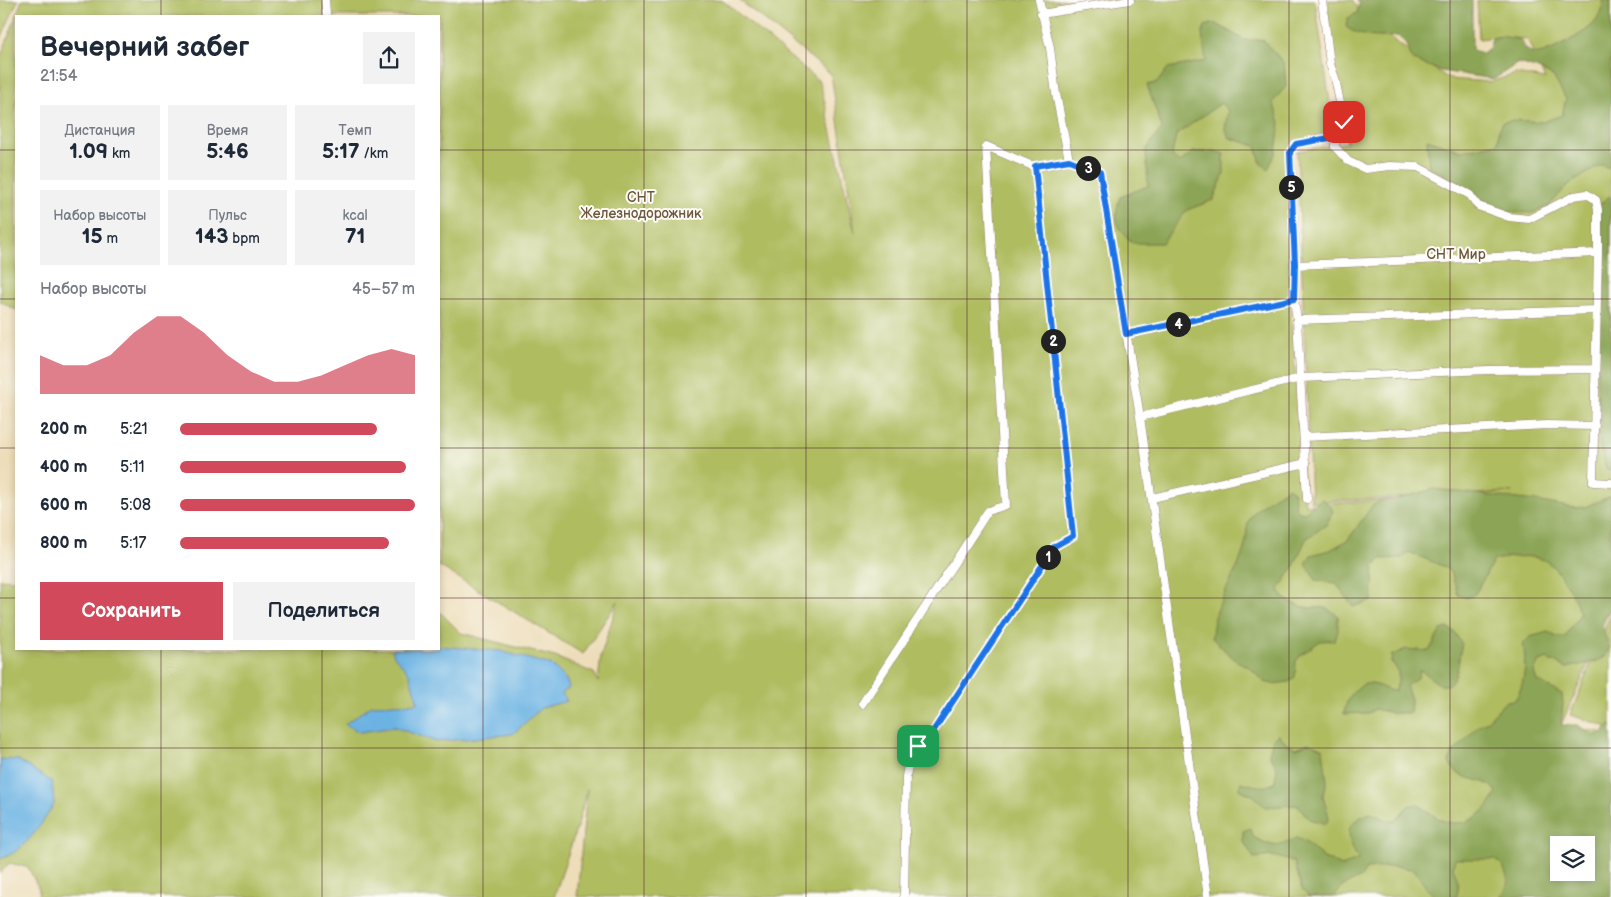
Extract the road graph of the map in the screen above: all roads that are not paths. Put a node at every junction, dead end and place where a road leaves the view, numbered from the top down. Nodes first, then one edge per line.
1 (325, 0) edge
2 (1039, 0) edge
3 (1130, 0) edge
4 (1322, 0) edge
5 (326, 14) dead end
6 (1042, 14) junction
7 (1335, 137) junction
8 (1069, 160) junction
9 (1035, 166) junction
10 (1598, 253) junction
11 (1295, 264) junction
12 (1294, 299) junction
13 (1596, 310) junction
14 (1297, 320) junction
15 (1126, 334) junction
16 (1595, 369) junction
17 (1301, 378) junction
18 (1140, 417) junction
19 (1595, 426) junction
20 (1304, 437) junction
21 (1306, 463) junction
22 (1611, 483) edge
23 (1152, 498) junction
24 (1307, 499) dead end
25 (862, 704) dead end
26 (904, 897) edge
27 (1208, 897) edge

1 - 5 street
2 - 6 street
3 - 6 street
4 - 7 street
6 - 8 street
7 - 10 street
7 - 11 street
8 - 9 street
8 - 15 street
9 - 25 street
9 - 26 street
10 - 11 street
10 - 13 street
11 - 12 street
12 - 14 street
12 - 15 street
13 - 14 street
13 - 16 street
14 - 17 street
15 - 18 street
16 - 17 street
16 - 19 street
17 - 18 street
17 - 20 street
18 - 23 street
19 - 20 street
19 - 22 street
20 - 21 street
21 - 23 street
21 - 24 street
23 - 27 street

